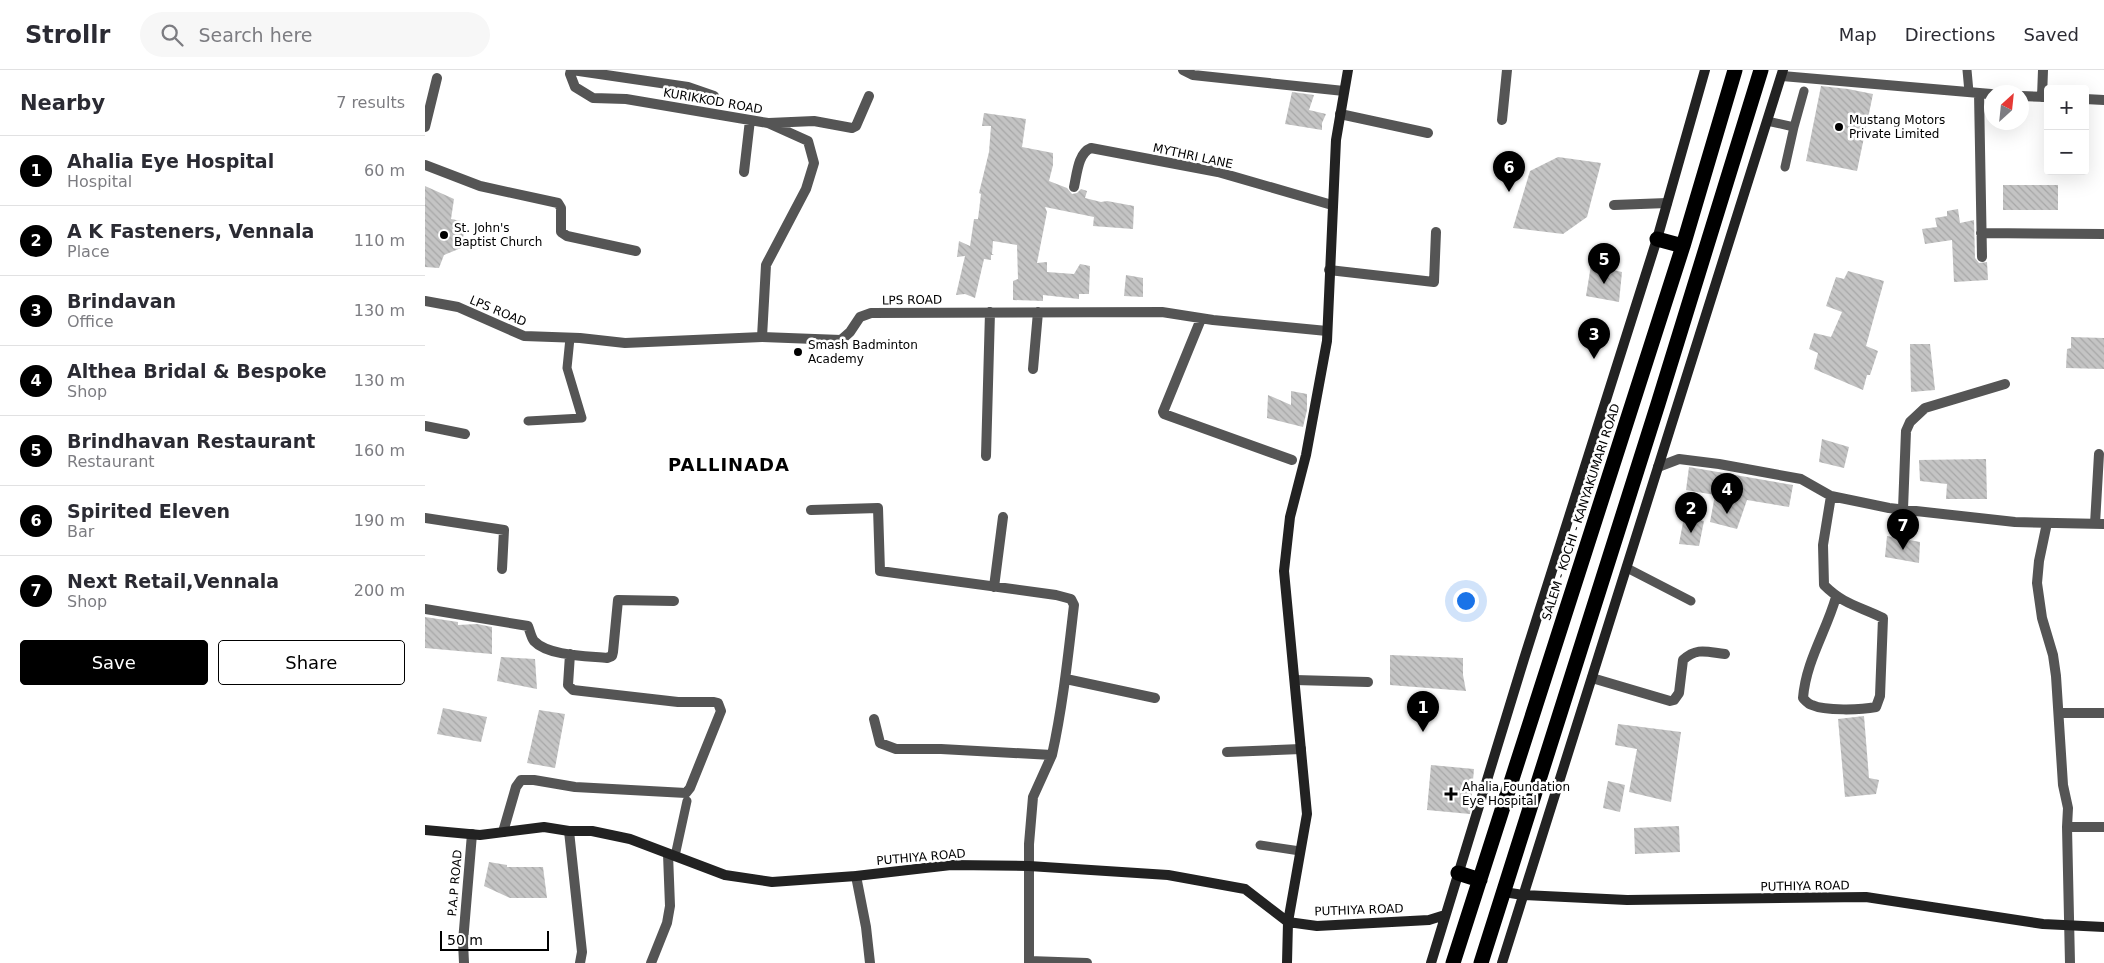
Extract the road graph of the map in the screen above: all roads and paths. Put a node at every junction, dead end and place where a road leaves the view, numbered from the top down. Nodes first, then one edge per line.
1 (571, 70) edge
2 (1183, 70) edge
3 (1348, 70) edge
4 (1507, 70) edge
5 (1705, 70) edge
6 (1735, 70) edge
7 (1761, 70) edge
8 (1967, 70) edge
9 (2043, 70) edge
10 (1783, 73) edge
11 (437, 78) dead end
12 (2044, 85) edge
13 (1804, 91) dead end
14 (1344, 92) junction
15 (1974, 93) junction
16 (1984, 94) edge
17 (714, 96) dead end
18 (869, 96) dead end
19 (2029, 96) edge
20 (2044, 97) edge
21 (2089, 99) edge
22 (2104, 100) edge
23 (1340, 114) junction
24 (750, 120) junction
25 (1502, 120) dead end
26 (1767, 121) junction
27 (768, 123) junction
28 (425, 127) edge
29 (1794, 128) junction
30 (1428, 133) dead end
31 (425, 165) edge
32 (1785, 168) dead end
33 (744, 172) dead end
34 (1074, 187) dead end
35 (1667, 203) junction
36 (1332, 205) junction
37 (1614, 205) dead end
38 (1437, 232) dead end
39 (1981, 233) junction
40 (2104, 234) edge
41 (1657, 239) junction
42 (1683, 246) junction
43 (636, 251) dead end
44 (1982, 257) dead end
45 (1329, 270) junction
46 (425, 301) edge
47 (990, 312) junction
48 (1038, 312) junction
49 (1201, 319) junction
50 (1327, 331) junction
51 (761, 337) junction
52 (570, 338) junction
53 (1033, 369) dead end
54 (2005, 384) dead end
55 (1634, 396) junction
56 (1658, 404) junction
57 (529, 421) dead end
58 (425, 426) edge
59 (465, 434) dead end
60 (2099, 454) dead end
61 (986, 456) dead end
62 (1292, 460) dead end
63 (1658, 467) junction
64 (1831, 496) junction
65 (1903, 509) junction
66 (811, 510) dead end
67 (1003, 517) dead end
68 (425, 518) edge
69 (2047, 522) junction
70 (2100, 524) edge
71 (1627, 568) junction
72 (502, 569) dead end
73 (994, 587) junction
74 (1836, 597) junction
75 (1691, 601) dead end
76 (674, 602) dead end
77 (425, 609) edge
78 (570, 654) junction
79 (1725, 654) dead end
80 (1592, 678) junction
81 (1065, 679) junction
82 (1295, 680) junction
83 (1369, 682) dead end
84 (1155, 698) dead end
85 (2104, 712) edge
86 (2059, 713) junction
87 (874, 719) dead end
88 (1301, 748) junction
89 (1227, 752) dead end
90 (1052, 755) junction
91 (687, 801) dead end
92 (2067, 827) junction
93 (2104, 827) edge
94 (425, 830) edge
95 (569, 831) junction
96 (503, 832) junction
97 (472, 834) junction
98 (1260, 845) dead end
99 (1300, 852) junction
100 (671, 855) junction
101 (1029, 866) junction
102 (1458, 873) junction
103 (856, 876) junction
104 (1480, 880) junction
105 (1504, 892) junction
106 (1523, 895) junction
107 (1445, 915) junction
108 (1288, 922) junction
109 (2069, 925) junction
110 (2104, 927) edge
111 (1029, 962) edge
112 (464, 963) edge
113 (580, 963) edge
114 (651, 963) edge
115 (870, 963) edge
116 (1087, 963) edge
117 (1287, 963) edge
118 (1431, 963) edge
119 (1453, 963) edge
120 (1481, 963) edge
121 (1502, 963) edge
122 (2070, 963) edge

1 - 17 street
1 - 24 street, KURIKKOD ROAD
2 - 14 street
3 - 14 street
4 - 25 street
5 - 35 street
6 - 42 highway, SALEM - KOCHI - KANYAKUMARI ROAD
7 - 56 highway
8 - 15 lane
9 - 12 street
10 - 15 street
10 - 26 street
11 - 28 street
13 - 29 lane
14 - 23 street
15 - 16 street
15 - 39 street
18 - 27 street
19 - 20 street
21 - 22 street
23 - 30 street
23 - 36 street
24 - 27 street, KURIKKOD ROAD
24 - 33 street
26 - 29 lane
26 - 63 street
27 - 51 street, KURIKKOD ROAD
29 - 32 lane
31 - 43 street
34 - 36 street, MYTHRI LANE
35 - 37 street
35 - 41 street
36 - 45 street
38 - 45 street
39 - 40 street
39 - 44 street
41 - 42 highway
41 - 102 street
42 - 55 highway, SALEM - KOCHI - KANYAKUMARI ROAD
45 - 50 street
46 - 52 street, LPS ROAD
47 - 48 street, LPS ROAD
47 - 51 street, LPS ROAD
47 - 61 street
48 - 49 street, LPS ROAD
48 - 53 street
49 - 50 street, LPS ROAD
49 - 62 street
50 - 82 street
51 - 52 street, LPS ROAD
52 - 57 lane
54 - 65 street
55 - 56 highway
55 - 104 highway, SALEM - KOCHI - KANYAKUMARI ROAD
56 - 105 highway
58 - 59 street
60 - 70 street
63 - 64 street
63 - 71 street
64 - 65 street
64 - 74 street
65 - 69 street
66 - 73 street
67 - 73 street
68 - 72 street
69 - 70 street
69 - 86 street
71 - 75 lane
71 - 80 street
73 - 81 street
74 - 74 street
76 - 78 street
77 - 78 street
78 - 96 street
79 - 80 street
80 - 106 street
81 - 84 street
81 - 90 street
82 - 83 street
82 - 88 street
85 - 86 street
86 - 92 street
87 - 90 street
88 - 89 street
88 - 99 street
90 - 101 street
91 - 100 lane
92 - 93 street
92 - 109 street
94 - 97 street, PUTHIYA ROAD
95 - 96 street, PUTHIYA ROAD
95 - 100 street, PUTHIYA ROAD
95 - 113 street
96 - 97 street, PUTHIYA ROAD
97 - 112 street, P.A.P ROAD
98 - 99 lane
99 - 108 street
100 - 103 street, PUTHIYA ROAD
100 - 114 street
101 - 103 street, PUTHIYA ROAD
101 - 108 street, PUTHIYA ROAD
101 - 111 street
102 - 104 highway
102 - 107 street
103 - 115 street
104 - 119 highway, SALEM - KOCHI - KANYAKUMARI ROAD
105 - 106 street, PUTHIYA ROAD
105 - 120 highway
106 - 109 street, PUTHIYA ROAD
106 - 121 street
107 - 108 street, PUTHIYA ROAD
107 - 118 street
108 - 117 street
109 - 110 street, PUTHIYA ROAD
109 - 122 street
111 - 116 street

